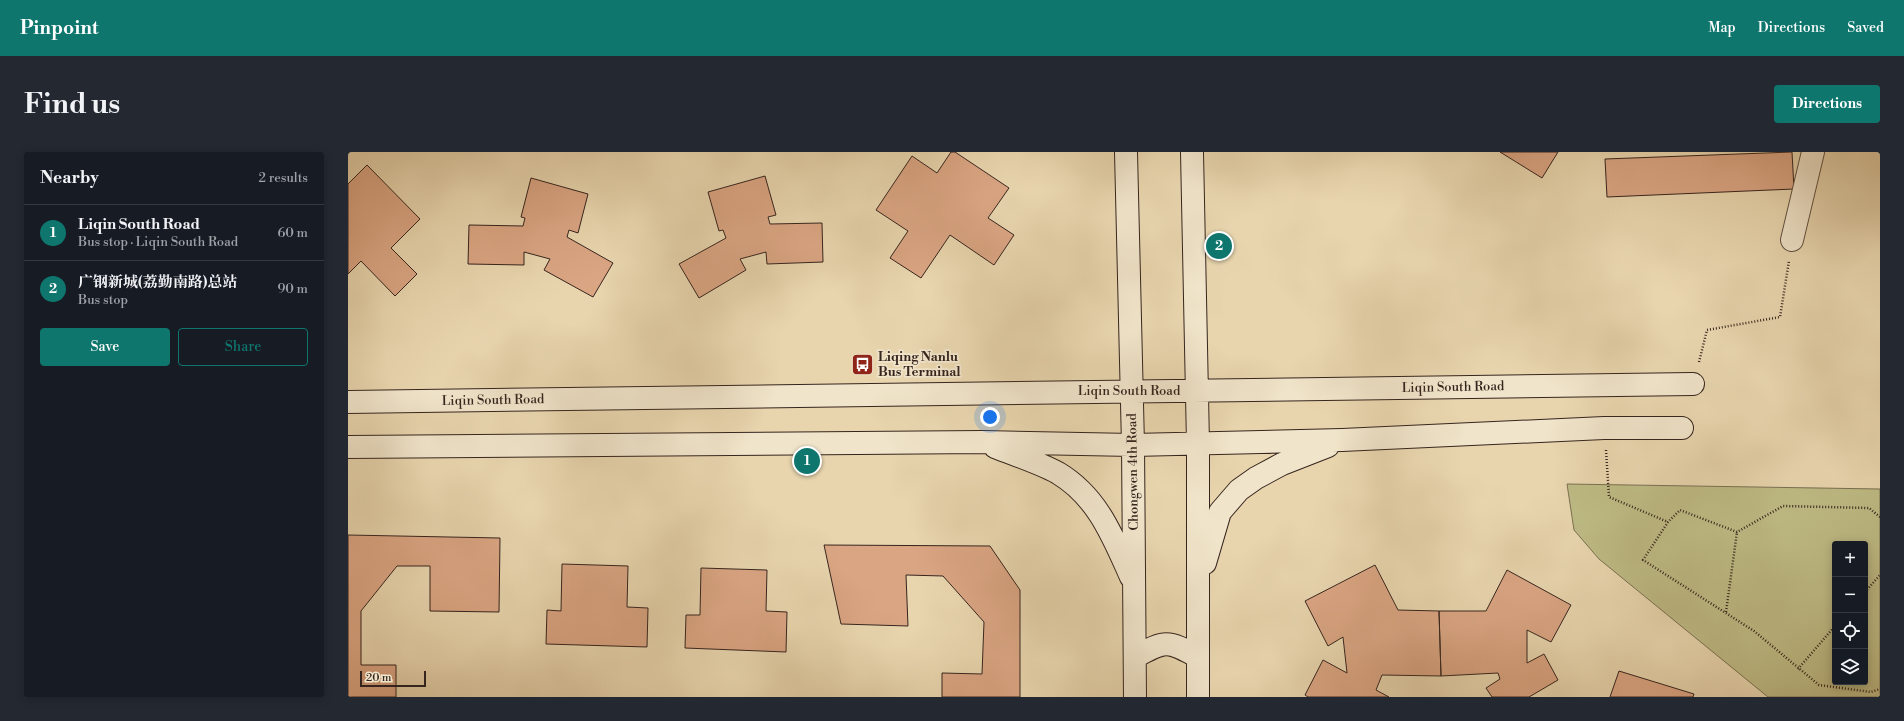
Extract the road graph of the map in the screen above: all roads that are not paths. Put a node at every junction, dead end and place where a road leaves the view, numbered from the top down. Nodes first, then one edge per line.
1 (1126, 152) edge
2 (1192, 152) edge
3 (1813, 152) edge
4 (1792, 240) road end
5 (1693, 384) road end
6 (1132, 390) junction
7 (1198, 391) junction
8 (348, 402) edge
9 (1682, 428) dead end
10 (1342, 440) junction
11 (983, 442) junction
12 (1198, 444) junction
13 (1133, 445) junction
14 (348, 447) edge
15 (1134, 586) junction
16 (1198, 588) junction
17 (1135, 657) junction
18 (1198, 657) junction
19 (1135, 697) edge
20 (1198, 697) edge

1 - 6 main road, Chongwen 4th Road
2 - 7 main road
3 - 4 main road
5 - 7 main road, Liqin South Road
6 - 7 main road, Liqin South Road
6 - 8 main road, Liqin South Road
6 - 13 main road, Chongwen 4th Road
7 - 12 main road
9 - 10 main road
10 - 12 main road
10 - 16 main road
11 - 13 main road
11 - 14 main road
11 - 15 main road
12 - 13 main road
12 - 16 main road
13 - 15 main road, Chongwen 4th Road
15 - 17 main road, Chongwen 4th Road
16 - 18 main road
17 - 18 main road
17 - 19 main road, Chongwen 4th Road
18 - 20 main road

